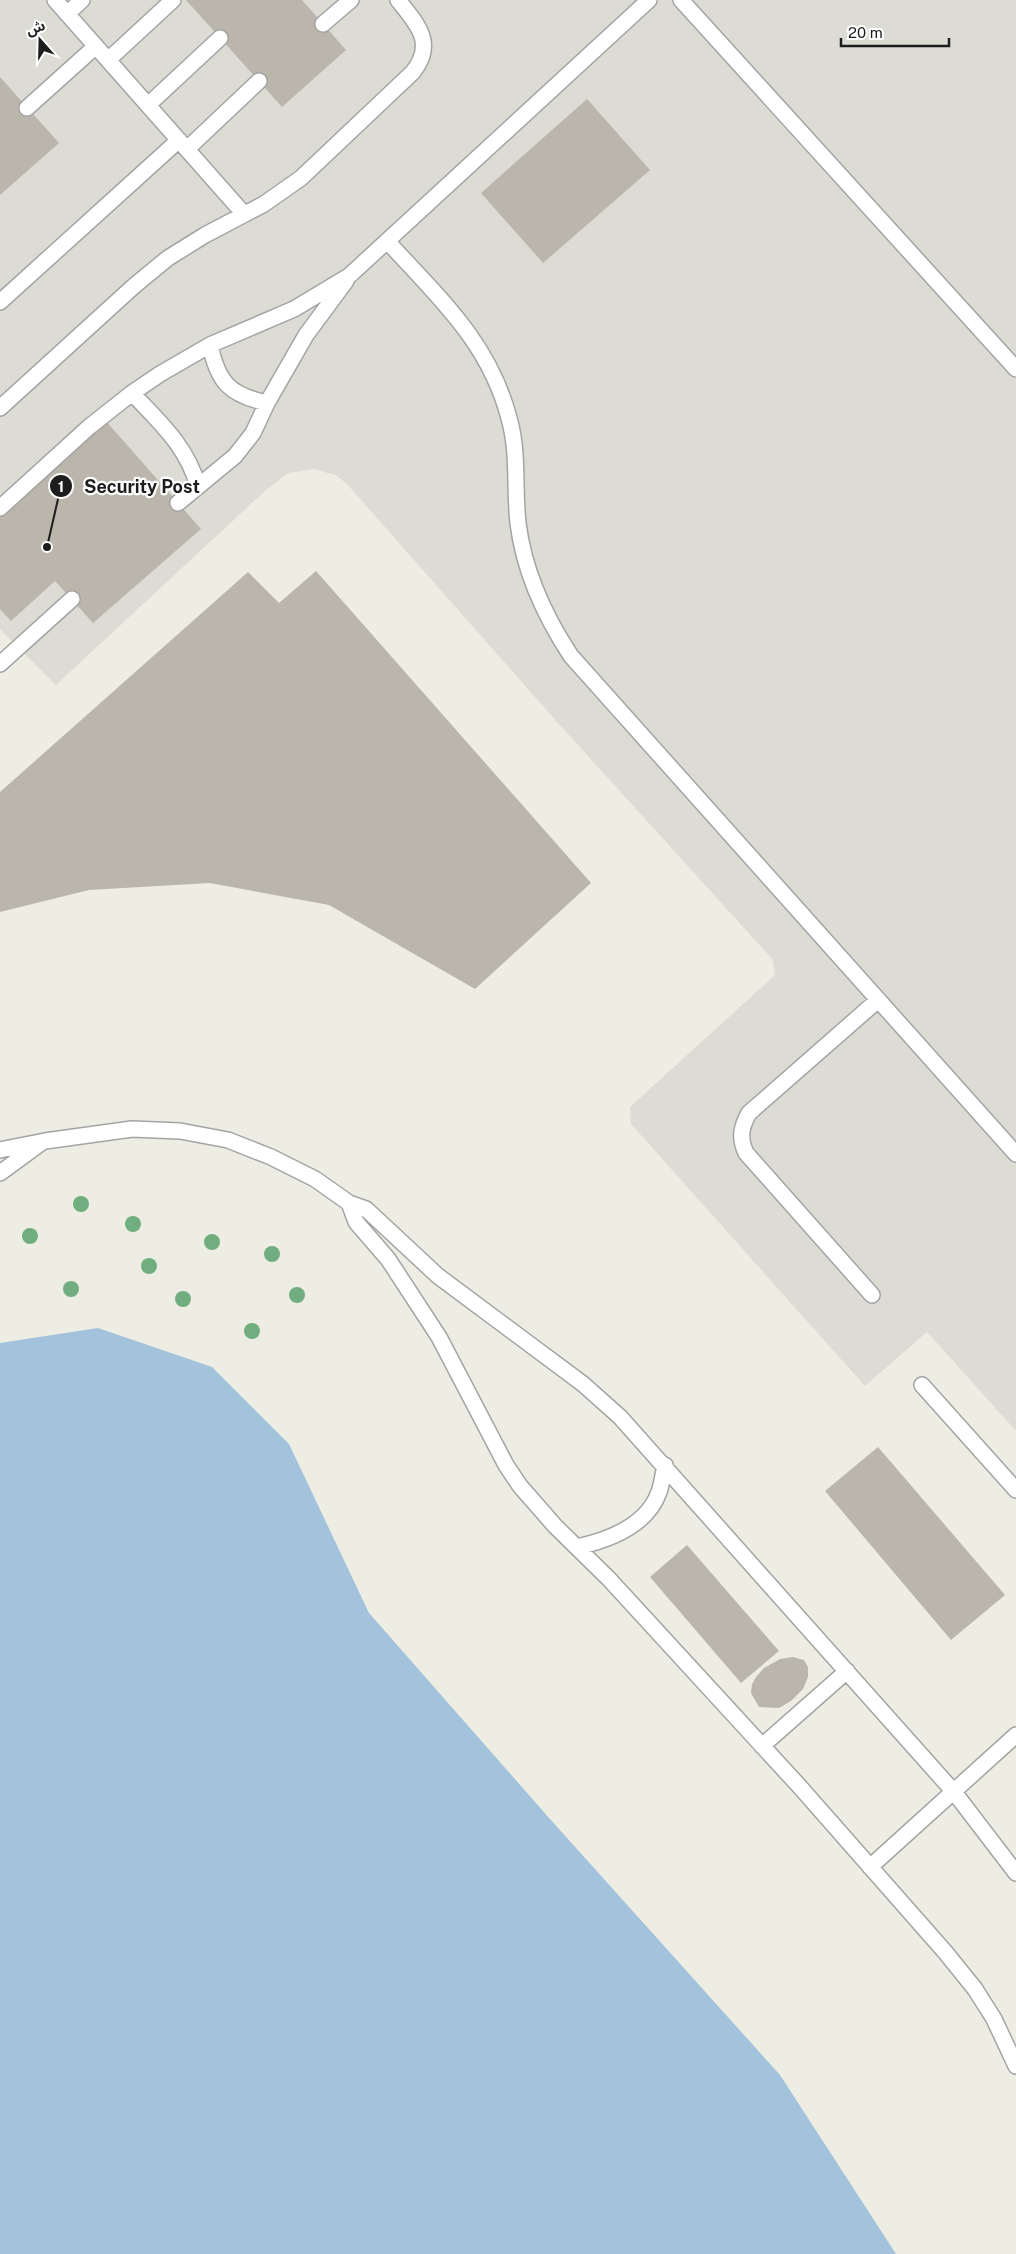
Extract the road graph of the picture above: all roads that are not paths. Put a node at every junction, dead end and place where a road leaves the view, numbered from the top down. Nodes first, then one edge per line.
1 (55, 0) edge
2 (82, 0) edge
3 (173, 0) edge
4 (352, 0) edge
5 (398, 0) edge
6 (649, 0) edge
7 (681, 0) edge
8 (67, 14) junction
9 (323, 24) dead end
10 (220, 38) dead end
11 (96, 46) junction
12 (108, 60) junction
13 (259, 81) dead end
14 (148, 105) junction
15 (27, 108) dead end
16 (183, 145) junction
17 (244, 214) junction
18 (388, 242) junction
19 (349, 276) junction
20 (0, 302) edge
21 (210, 345) junction
22 (1016, 369) edge
23 (132, 393) junction
24 (267, 403) junction
25 (0, 408) edge
26 (198, 486) junction
27 (178, 503) dead end
28 (0, 508) edge
29 (72, 599) dead end
30 (0, 664) edge
31 (878, 1000) junction
32 (45, 1141) junction
33 (0, 1150) edge
34 (1016, 1154) edge
35 (0, 1173) edge
36 (349, 1202) junction
37 (872, 1294) dead end
38 (922, 1385) dead end
39 (665, 1465) junction
40 (1016, 1490) edge
41 (577, 1547) junction
42 (847, 1671) junction
43 (1016, 1734) edge
44 (762, 1746) junction
45 (954, 1792) junction
46 (870, 1867) junction
47 (1016, 1873) edge
48 (1016, 2066) edge

1 - 8 lane
2 - 8 lane
3 - 12 lane
4 - 9 lane
5 - 17 lane
6 - 18 lane
7 - 22 lane
8 - 11 lane
10 - 14 lane
11 - 12 lane
11 - 15 lane
12 - 14 lane
13 - 16 lane
14 - 16 lane
16 - 17 lane
16 - 20 lane
17 - 25 lane
18 - 19 lane
18 - 31 lane
19 - 21 lane
19 - 24 lane
21 - 23 lane
21 - 24 lane
23 - 26 lane
23 - 28 lane
24 - 26 lane
26 - 27 lane
29 - 30 lane
31 - 34 lane
31 - 37 lane
32 - 33 lane
32 - 35 lane
32 - 36 lane
36 - 39 lane
36 - 41 lane
38 - 40 lane
39 - 41 lane
39 - 42 lane
41 - 44 lane
42 - 44 lane
42 - 45 lane
43 - 45 lane
44 - 46 lane
45 - 46 lane
45 - 47 lane
46 - 48 lane

